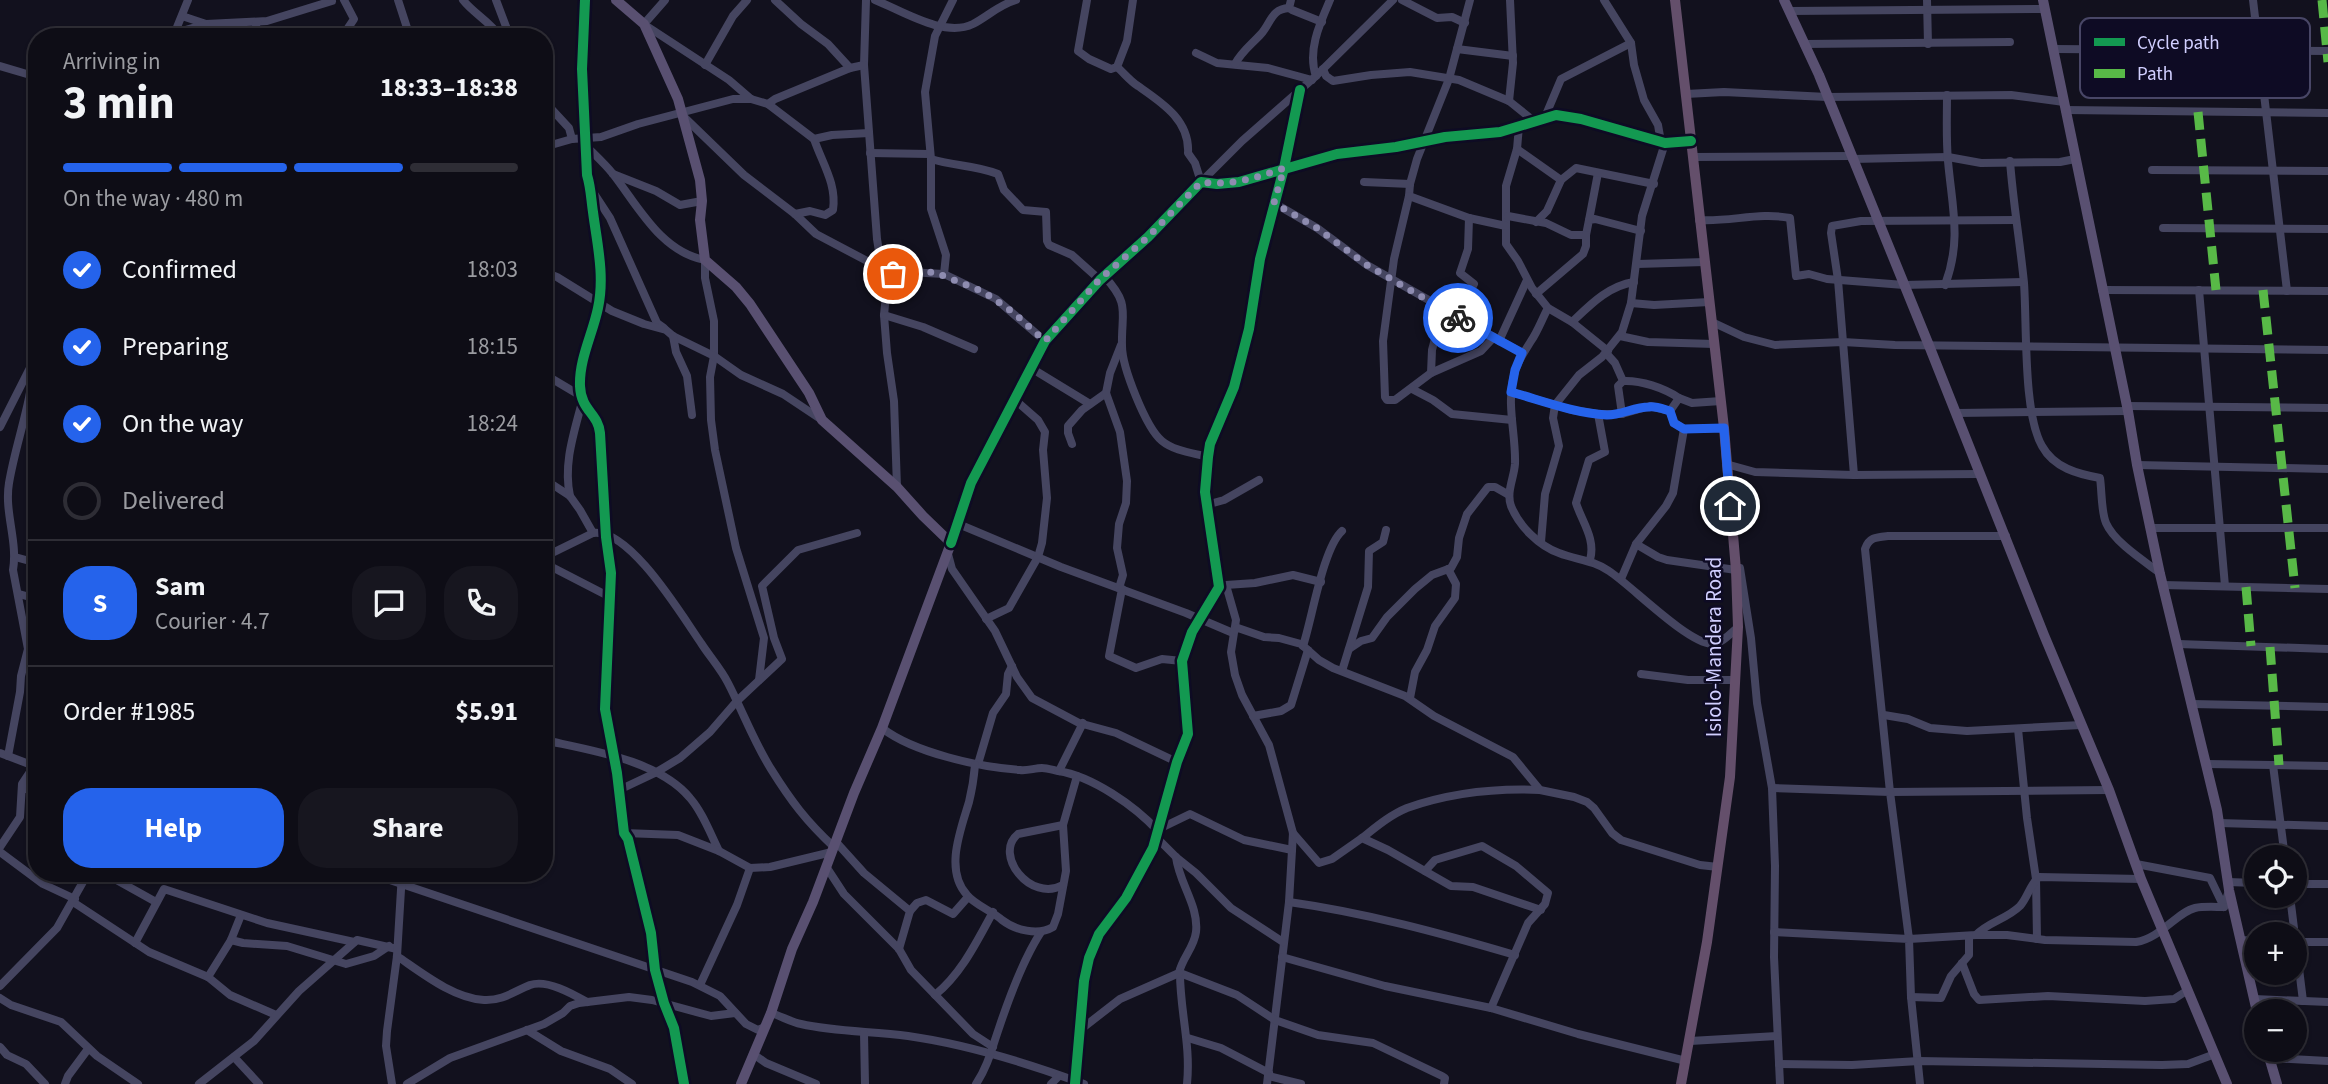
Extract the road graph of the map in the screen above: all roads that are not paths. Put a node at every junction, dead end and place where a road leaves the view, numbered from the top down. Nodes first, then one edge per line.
1 (188, 0) edge
2 (332, 0) edge
3 (344, 0) edge
4 (398, 0) edge
5 (463, 0) edge
6 (496, 0) edge
7 (585, 0) edge
8 (616, 0) edge
9 (665, 0) edge
10 (747, 0) edge
11 (775, 0) edge
12 (866, 0) edge
13 (875, 0) edge
14 (953, 0) edge
15 (1016, 0) edge
16 (1087, 0) edge
17 (1133, 0) edge
18 (1330, 0) edge
19 (1393, 0) edge
20 (1402, 0) edge
21 (1470, 0) edge
22 (1510, 0) edge
23 (1604, 0) edge
24 (1675, 0) edge
25 (1784, 0) edge
26 (2253, 0) edge
27 (897, 4) edge
28 (1290, 4) edge
29 (1926, 4) edge
30 (1890, 5) edge
31 (2044, 5) edge
32 (1790, 11) junction
33 (182, 16) junction
34 (2255, 18) edge
35 (257, 22) junction
36 (1322, 22) junction
37 (1465, 23) junction
38 (206, 24) junction
39 (644, 25) junction
40 (938, 26) junction
41 (177, 28) edge
42 (194, 28) edge
43 (255, 28) edge
44 (348, 28) edge
45 (407, 28) edge
46 (496, 28) edge
47 (507, 28) edge
48 (2010, 42) dead end
49 (1631, 43) junction
50 (1804, 44) junction
51 (1928, 44) junction
52 (1457, 49) junction
53 (2054, 49) junction
54 (2080, 49) edge
55 (2310, 51) edge
56 (2328, 51) edge
57 (1196, 53) dead end
58 (1513, 56) junction
59 (1235, 64) junction
60 (705, 65) junction
61 (864, 65) junction
62 (0, 66) edge
63 (1117, 67) junction
64 (850, 68) junction
65 (28, 75) edge
66 (1317, 75) junction
67 (1448, 79) junction
68 (1300, 90) junction
69 (1686, 94) junction
70 (1947, 95) junction
71 (1827, 97) junction
72 (2264, 98) edge
73 (751, 99) junction
74 (1509, 101) junction
75 (768, 104) junction
76 (2064, 106) junction
77 (553, 111) edge
78 (680, 112) junction
79 (2266, 113) junction
80 (2328, 113) edge
81 (1545, 117) junction
82 (1534, 121) junction
83 (1519, 126) junction
84 (869, 133) junction
85 (572, 139) junction
86 (814, 139) junction
87 (1424, 141) junction
88 (1691, 141) junction
89 (586, 142) junction
90 (1663, 142) junction
91 (553, 146) edge
92 (1517, 149) junction
93 (870, 153) junction
94 (930, 156) junction
95 (1693, 157) junction
96 (1852, 157) junction
97 (1948, 157) junction
98 (2075, 159) junction
99 (2010, 161) junction
100 (1284, 168) junction
101 (2152, 170) dead end
102 (2273, 171) junction
103 (2328, 171) edge
104 (1598, 173) junction
105 (613, 174) junction
106 (1561, 180) junction
107 (1201, 182) junction
108 (1364, 182) dead end
109 (1410, 184) junction
110 (1654, 184) junction
111 (592, 190) junction
112 (1409, 196) junction
113 (702, 201) junction
114 (1274, 203) junction
115 (795, 214) junction
116 (1508, 216) junction
117 (1469, 218) junction
118 (1589, 220) junction
119 (1699, 220) junction
120 (1878, 220) junction
121 (1955, 220) junction
122 (2015, 220) junction
123 (1536, 222) junction
124 (1506, 226) junction
125 (2163, 228) dead end
126 (2279, 229) junction
127 (2328, 229) edge
128 (1641, 231) junction
129 (1586, 234) junction
130 (705, 260) junction
131 (1705, 262) junction
132 (1637, 264) junction
133 (880, 265) junction
134 (944, 274) junction
135 (553, 275) edge
136 (883, 276) junction
137 (1102, 278) junction
138 (1392, 278) junction
139 (1527, 280) junction
140 (1838, 280) junction
141 (1634, 282) junction
142 (2024, 282) junction
143 (1904, 285) junction
144 (1945, 285) junction
145 (2102, 290) junction
146 (2199, 290) junction
147 (2287, 291) junction
148 (2328, 291) edge
149 (1536, 294) junction
150 (1709, 302) junction
151 (1631, 303) junction
152 (599, 304) junction
153 (1443, 308) junction
154 (1548, 308) junction
155 (884, 315) junction
156 (1457, 317) junction
157 (1572, 322) junction
158 (1712, 322) junction
159 (670, 333) junction
160 (1620, 336) junction
161 (1497, 339) junction
162 (1045, 341) junction
163 (1843, 342) junction
164 (1714, 344) junction
165 (1928, 344) junction
166 (1121, 345) junction
167 (2026, 346) junction
168 (2115, 347) junction
169 (2205, 348) junction
170 (974, 349) dead end
171 (2328, 350) edge
172 (1607, 352) junction
173 (1522, 353) junction
174 (714, 356) junction
175 (1031, 368) junction
176 (28, 371) edge
177 (1431, 373) junction
178 (553, 380) edge
179 (1623, 381) junction
180 (1412, 389) junction
181 (1511, 392) junction
182 (1106, 393) junction
183 (1678, 398) junction
184 (581, 399) junction
185 (1014, 399) junction
186 (1721, 401) junction
187 (1090, 404) junction
188 (1555, 405) junction
189 (28, 407) edge
190 (2210, 407) junction
191 (2128, 408) junction
192 (2328, 408) edge
193 (1670, 411) junction
194 (2032, 412) junction
195 (1956, 413) junction
196 (1598, 414) junction
197 (1622, 414) junction
198 (692, 415) dead end
199 (822, 420) junction
200 (1512, 421) junction
201 (0, 427) edge
202 (1724, 428) junction
203 (1684, 429) junction
204 (1072, 444) dead end
205 (1208, 457) junction
206 (1726, 464) junction
207 (2137, 465) junction
208 (2215, 467) junction
209 (2328, 469) edge
210 (1979, 474) junction
211 (1854, 475) junction
212 (1259, 480) dead end
213 (553, 485) edge
214 (897, 487) junction
215 (1509, 495) junction
216 (570, 496) junction
217 (5, 497) edge
218 (1206, 505) junction
219 (956, 523) junction
220 (1732, 527) junction
221 (2151, 528) junction
222 (2328, 528) edge
223 (2220, 529) junction
224 (1386, 530) dead end
225 (1342, 531) dead end
226 (593, 533) junction
227 (857, 533) dead end
228 (606, 534) junction
229 (2006, 536) junction
230 (1541, 541) junction
231 (951, 543) junction
232 (1636, 544) junction
233 (553, 553) edge
234 (948, 554) junction
235 (15, 557) junction
236 (1038, 557) junction
237 (1590, 560) junction
238 (28, 561) edge
239 (553, 568) edge
240 (1448, 569) junction
241 (1736, 570) junction
242 (2160, 573) junction
243 (1621, 579) junction
244 (1321, 582) junction
245 (2163, 584) junction
246 (1222, 586) junction
247 (2225, 586) junction
248 (1121, 589) junction
249 (2328, 589) edge
250 (19, 594) junction
251 (28, 596) edge
252 (610, 597) junction
253 (986, 619) junction
254 (1199, 619) junction
255 (1738, 627) junction
256 (1234, 631) junction
257 (2178, 644) junction
258 (1305, 648) junction
259 (1349, 649) junction
260 (2328, 649) edge
261 (1182, 661) junction
262 (1012, 666) junction
263 (1342, 671) junction
264 (1641, 674) dead end
265 (758, 680) junction
266 (1735, 680) junction
267 (1410, 698) junction
268 (736, 702) junction
269 (2192, 704) junction
270 (2328, 707) edge
271 (1884, 715) junction
272 (1253, 716) junction
273 (1083, 723) junction
274 (2081, 724) junction
275 (882, 728) junction
276 (2018, 729) junction
277 (553, 742) edge
278 (4, 754) edge
279 (614, 756) junction
280 (1177, 762) junction
281 (28, 763) edge
282 (976, 764) junction
283 (2206, 764) junction
284 (2273, 765) junction
285 (2328, 766) edge
286 (1059, 771) junction
287 (655, 773) junction
288 (28, 776) edge
289 (1077, 776) junction
290 (1772, 788) junction
291 (22, 789) junction
292 (28, 789) edge
293 (619, 790) junction
294 (1540, 790) junction
295 (2109, 790) junction
296 (2024, 791) junction
297 (1891, 792) junction
298 (2219, 823) junction
299 (1063, 825) junction
300 (2281, 825) junction
301 (2328, 826) edge
302 (624, 833) junction
303 (1158, 833) junction
304 (1293, 833) junction
305 (1362, 838) junction
306 (2283, 845) edge
307 (0, 847) edge
308 (834, 847) junction
309 (1292, 850) junction
310 (719, 851) junction
311 (0, 852) edge
312 (1176, 857) junction
313 (2136, 864) junction
314 (827, 867) junction
315 (1718, 867) junction
316 (750, 868) junction
317 (1425, 871) junction
318 (28, 872) edge
319 (2036, 879) junction
320 (2141, 879) junction
321 (41, 882) edge
322 (83, 882) edge
323 (120, 882) edge
324 (401, 882) edge
325 (412, 882) edge
326 (2244, 884) edge
327 (2307, 884) edge
328 (2328, 884) edge
329 (1063, 885) junction
330 (2229, 886) junction
331 (968, 897) junction
332 (74, 900) junction
333 (156, 902) junction
334 (1289, 902) junction
335 (2224, 907) junction
336 (1541, 909) junction
337 (910, 911) junction
338 (993, 912) junction
339 (241, 915) junction
340 (2164, 930) junction
341 (1041, 932) junction
342 (1774, 932) junction
343 (1972, 935) junction
344 (1909, 939) junction
345 (2037, 939) junction
346 (231, 940) junction
347 (2242, 940) joint
348 (354, 942) junction
349 (1283, 942) junction
350 (2307, 942) edge
351 (2328, 942) edge
352 (135, 943) junction
353 (899, 949) junction
354 (394, 950) junction
355 (1515, 955) junction
356 (1282, 957) junction
357 (334, 960) junction
358 (1962, 963) junction
359 (655, 970) junction
360 (1180, 973) junction
361 (208, 976) junction
362 (700, 985) junction
363 (0, 986) edge
364 (2188, 990) junction
365 (936, 995) junction
366 (1911, 997) junction
367 (0, 998) edge
368 (2254, 999) edge
369 (2307, 1001) edge
370 (587, 1002) junction
371 (2328, 1002) edge
372 (664, 1003) junction
373 (1491, 1008) junction
374 (735, 1013) junction
375 (771, 1013) junction
376 (276, 1015) junction
377 (1275, 1020) junction
378 (765, 1027) junction
379 (527, 1030) junction
380 (1080, 1030) junction
381 (864, 1033) junction
382 (1777, 1036) junction
383 (1188, 1038) junction
384 (1690, 1041) junction
385 (0, 1047) edge
386 (88, 1049) junction
387 (992, 1051) junction
388 (753, 1054) junction
389 (2215, 1054) junction
390 (234, 1057) junction
391 (2307, 1059) edge
392 (1686, 1060) junction
393 (1919, 1061) junction
394 (2328, 1061) edge
395 (2270, 1062) edge
396 (1779, 1064) junction
397 (1059, 1076) junction
398 (1268, 1078) edge
399 (1078, 1083) edge
400 (45, 1084) edge
401 (65, 1084) edge
402 (138, 1084) edge
403 (199, 1084) edge
404 (259, 1084) edge
405 (392, 1084) edge
406 (407, 1084) edge
407 (632, 1084) edge
408 (684, 1084) edge
409 (741, 1084) edge
410 (816, 1084) edge
411 (865, 1084) edge
412 (976, 1084) edge
413 (1051, 1084) edge
414 (1187, 1084) edge
415 (1301, 1084) edge
416 (1444, 1084) edge
417 (1681, 1084) edge
418 (1780, 1084) edge
419 (1920, 1084) edge
420 (2227, 1084) edge
421 (2277, 1084) edge

1 - 33 street
2 - 35 street
3 - 44 street
4 - 45 street
5 - 46 street
6 - 47 street
7 - 89 street
8 - 39 main road
9 - 39 street
10 - 60 street
11 - 64 street
12 - 61 street
13 - 27 street
14 - 40 street
15 - 40 street
16 - 63 street
17 - 63 street
18 - 36 street
19 - 66 street
20 - 37 street
21 - 37 street
22 - 58 street
23 - 49 street
24 - 69 highway, Isiolo-Mandera Road
25 - 32 main road
26 - 34 street
27 - 40 street
28 - 36 street
28 - 59 street
29 - 30 street
29 - 31 street
29 - 51 street
30 - 32 street
31 - 53 main road
32 - 50 main road
33 - 38 street
33 - 41 street
35 - 38 street
35 - 43 street
36 - 66 street
37 - 52 street
38 - 42 street
39 - 60 street
39 - 78 main road
40 - 94 street
48 - 51 street
49 - 81 street
49 - 90 street
50 - 51 street
50 - 71 main road
52 - 58 street
52 - 67 street
53 - 54 street
53 - 76 main road
55 - 56 street
57 - 59 street
58 - 74 street
59 - 66 street
60 - 73 street
61 - 64 street
61 - 84 street
62 - 65 street
63 - 107 street
64 - 75 street
66 - 67 street
66 - 68 street
67 - 74 street
67 - 87 street
68 - 100 street
68 - 107 street
69 - 71 street
69 - 88 highway, Isiolo-Mandera Road
70 - 71 street
70 - 76 street
70 - 97 street
71 - 96 main road
72 - 79 street
73 - 75 street
73 - 78 street
74 - 82 street
75 - 86 street
76 - 79 street
76 - 98 main road
77 - 85 street
78 - 89 street
78 - 113 main road
78 - 115 street
79 - 80 street
79 - 102 street
81 - 82 street
81 - 90 street
82 - 83 street
83 - 87 street
83 - 92 street
84 - 86 street
84 - 93 street
85 - 89 street
85 - 91 street
86 - 115 street
87 - 100 street
87 - 109 street
88 - 90 street
88 - 95 highway, Isiolo-Mandera Road
89 - 105 street
89 - 111 street
90 - 110 street
92 - 106 street
92 - 116 street
93 - 94 street
93 - 133 street
94 - 134 street
94 - 137 street
95 - 96 street
95 - 119 highway, Isiolo-Mandera Road
96 - 97 street
96 - 120 main road
97 - 99 street
97 - 121 street
98 - 99 street
98 - 145 main road
99 - 122 street
100 - 107 street
100 - 114 street
101 - 102 street
102 - 103 street
102 - 126 street
104 - 106 street
104 - 110 street
104 - 118 street
105 - 113 street
105 - 130 street
106 - 123 street
107 - 137 street
108 - 109 street
109 - 112 street
110 - 128 street
111 - 152 street
111 - 159 street
112 - 117 street
112 - 138 street
113 - 130 main road
114 - 138 street
114 - 205 street
115 - 133 street
116 - 123 street
116 - 124 street
117 - 124 street
117 - 156 street
118 - 128 street
118 - 129 street
119 - 131 highway, Isiolo-Mandera Road
119 - 140 street
120 - 121 street
120 - 140 street
120 - 143 main road
121 - 122 street
121 - 144 street
122 - 142 street
123 - 129 street
124 - 139 street
125 - 126 street
126 - 127 street
126 - 147 street
128 - 132 street
129 - 149 street
130 - 174 street
130 - 199 main road
131 - 132 street
131 - 150 highway, Isiolo-Mandera Road
132 - 141 street
133 - 136 street
134 - 136 street
134 - 162 street
135 - 152 street
136 - 155 street
137 - 162 street
137 - 166 street
138 - 153 street
138 - 180 street
139 - 149 street
139 - 161 street
140 - 143 street
140 - 163 street
141 - 151 street
141 - 157 street
142 - 144 street
142 - 167 street
143 - 144 street
143 - 165 main road
145 - 146 street
145 - 168 main road
146 - 147 street
146 - 169 street
147 - 148 street
149 - 154 street
150 - 151 street
150 - 158 highway, Isiolo-Mandera Road
151 - 160 street
152 - 159 street
152 - 184 street
153 - 156 street
153 - 177 street
154 - 157 street
154 - 173 street
155 - 170 street
155 - 214 street
156 - 161 street
157 - 172 street
158 - 163 street
158 - 164 highway, Isiolo-Mandera Road
159 - 174 street
159 - 198 street
160 - 164 street
160 - 172 street
161 - 173 street
161 - 177 street
162 - 175 street
163 - 165 street
163 - 211 street
164 - 186 highway, Isiolo-Mandera Road
165 - 167 street
165 - 195 main road
166 - 182 street
166 - 205 street
167 - 168 street
167 - 194 street
168 - 169 street
168 - 191 main road
169 - 171 street
169 - 190 street
172 - 179 street
172 - 188 street
173 - 181 street
174 - 199 street
174 - 265 street
175 - 185 street
175 - 187 street
176 - 201 street
177 - 180 street
178 - 184 street
179 - 183 street
179 - 197 street
180 - 200 street
181 - 188 street
181 - 200 street
182 - 187 street
182 - 248 street
183 - 186 street
183 - 193 street
184 - 216 street
184 - 228 street
185 - 219 street
185 - 236 street
186 - 202 highway, Isiolo-Mandera Road
187 - 204 street
188 - 196 street
188 - 230 street
189 - 217 street
190 - 191 street
190 - 192 street
190 - 208 street
191 - 194 street
191 - 207 main road
193 - 197 street
193 - 203 street
194 - 195 street
194 - 242 street
195 - 210 main road
196 - 197 street
196 - 237 street
199 - 214 main road
200 - 215 street
202 - 203 street
202 - 206 highway, Isiolo-Mandera Road
203 - 232 street
205 - 218 street
206 - 211 street
206 - 220 highway, Isiolo-Mandera Road
207 - 208 street
207 - 221 main road
208 - 209 street
208 - 223 street
210 - 211 street
210 - 229 main road
212 - 218 street
213 - 216 street
214 - 231 main road
215 - 230 street
215 - 240 street
216 - 226 street
217 - 235 street
218 - 246 street
219 - 231 street
219 - 236 street
220 - 241 highway, Isiolo-Mandera Road
220 - 290 street
221 - 223 street
221 - 242 main road
222 - 223 street
223 - 247 street
224 - 259 street
225 - 244 street
226 - 228 street
226 - 233 street
227 - 265 street
228 - 252 street
228 - 268 street
229 - 271 street
229 - 274 main road
230 - 237 street
231 - 234 main road
232 - 241 street
232 - 243 street
234 - 253 street
234 - 275 main road
235 - 238 street
235 - 250 street
236 - 248 street
236 - 253 street
237 - 243 street
239 - 252 street
240 - 259 street
240 - 267 street
241 - 255 highway, Isiolo-Mandera Road
242 - 245 main road
243 - 255 street
244 - 246 street
244 - 258 street
245 - 247 street
245 - 257 main road
246 - 254 street
246 - 256 street
247 - 249 street
248 - 254 street
248 - 261 street
250 - 251 street
250 - 278 street
252 - 279 street
253 - 262 street
254 - 256 street
254 - 261 street
255 - 266 highway, Isiolo-Mandera Road
256 - 258 street
256 - 272 street
257 - 260 street
257 - 269 main road
258 - 263 street
258 - 272 street
259 - 263 street
261 - 280 street
262 - 273 street
262 - 282 street
263 - 267 street
264 - 266 street
265 - 268 street
266 - 315 highway, Isiolo-Mandera Road
267 - 294 street
268 - 287 street
268 - 308 street
269 - 270 street
269 - 283 main road
271 - 276 street
271 - 297 street
272 - 304 street
273 - 280 street
273 - 286 street
274 - 276 street
274 - 295 main road
275 - 282 street
275 - 308 main road
276 - 296 street
277 - 279 street
278 - 281 street
279 - 287 street
279 - 293 street
280 - 303 street
282 - 286 street
282 - 331 street
283 - 284 street
283 - 298 main road
284 - 285 street
284 - 300 street
286 - 289 street
287 - 293 street
287 - 310 street
288 - 291 street
289 - 299 street
289 - 303 street
290 - 297 street
290 - 342 street
291 - 292 street
291 - 307 street
293 - 302 street
294 - 305 street
294 - 315 street
295 - 296 street
295 - 313 main road
296 - 297 street
296 - 319 street
297 - 344 street
298 - 300 street
298 - 330 main road
299 - 329 street
299 - 329 street
300 - 301 street
300 - 306 street
302 - 310 street
302 - 359 street
303 - 309 street
303 - 312 street
303 - 380 street
304 - 305 street
304 - 309 street
305 - 317 street
308 - 314 main road
308 - 316 street
308 - 337 street
309 - 334 street
310 - 316 street
311 - 318 street
312 - 349 street
312 - 360 street
313 - 320 main road
313 - 335 street
314 - 353 street
314 - 375 main road
315 - 384 highway, Isiolo-Mandera Road
316 - 362 street
317 - 336 street
317 - 336 street
319 - 320 street
319 - 343 street
319 - 345 street
320 - 340 main road
321 - 332 street
322 - 332 street
323 - 333 street
324 - 354 street
325 - 359 street
326 - 330 street
327 - 328 street
329 - 341 street
330 - 335 street
330 - 347 main road
331 - 337 street
331 - 338 street
332 - 352 street
332 - 363 street
333 - 339 street
333 - 352 street
334 - 349 street
334 - 355 street
335 - 340 street
336 - 355 street
337 - 353 street
338 - 341 street
338 - 365 street
339 - 346 street
339 - 348 street
340 - 345 street
340 - 364 main road
341 - 387 street
342 - 344 street
342 - 382 street
343 - 344 street
343 - 345 street
343 - 358 street
344 - 366 street
346 - 357 street
346 - 361 street
347 - 368 main road
348 - 354 street
348 - 357 street
349 - 356 street
350 - 351 street
352 - 361 street
353 - 365 street
354 - 357 street
354 - 370 street
354 - 405 street
355 - 373 street
356 - 373 street
356 - 377 street
357 - 376 street
358 - 364 street
358 - 366 street
359 - 362 street
359 - 372 street
360 - 377 street
360 - 380 street
360 - 383 street
361 - 376 street
362 - 374 street
364 - 389 main road
365 - 387 street
366 - 393 street
367 - 386 street
369 - 371 street
370 - 372 street
370 - 379 street
372 - 374 street
372 - 408 street
373 - 392 street
374 - 378 street
375 - 378 main road
375 - 381 street
376 - 390 street
377 - 398 street
377 - 416 street
378 - 388 main road
379 - 406 street
379 - 407 street
380 - 399 street
381 - 387 street
381 - 411 street
382 - 384 street
382 - 396 street
383 - 398 street
383 - 414 street
384 - 392 highway, Isiolo-Mandera Road
385 - 400 street
386 - 401 street
386 - 402 street
387 - 397 street
387 - 412 street
388 - 409 main road
388 - 410 street
389 - 393 street
389 - 420 main road
390 - 403 street
390 - 404 street
391 - 394 street
392 - 417 highway, Isiolo-Mandera Road
393 - 396 street
393 - 419 street
395 - 421 main road
396 - 418 street
397 - 399 street
397 - 413 street
398 - 415 street

